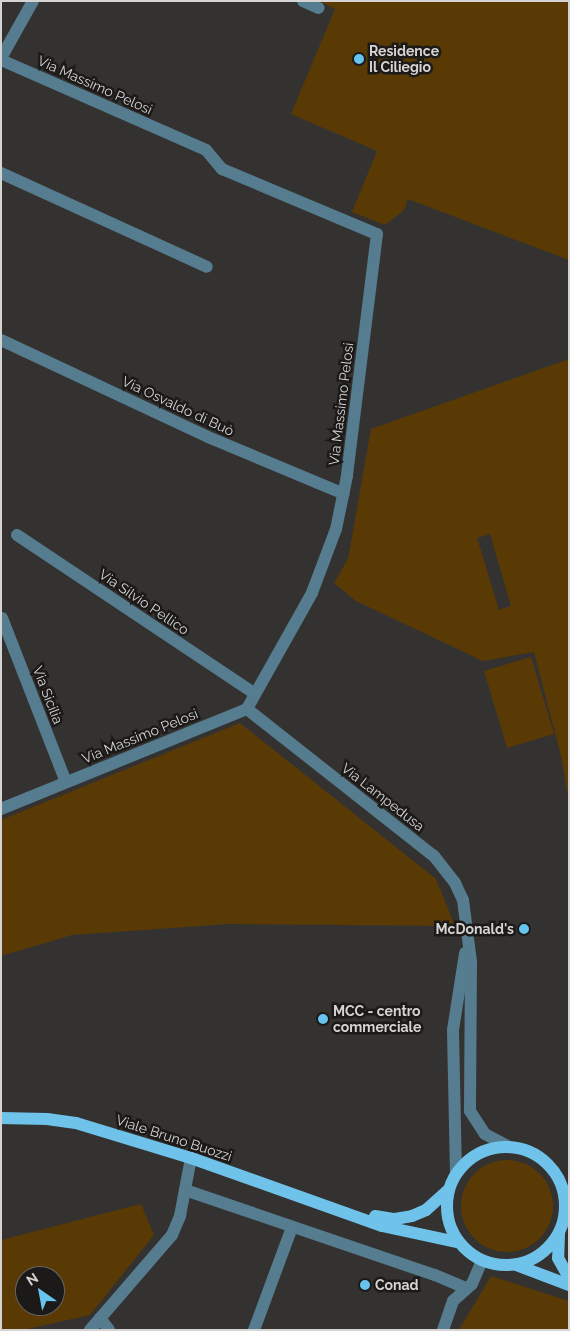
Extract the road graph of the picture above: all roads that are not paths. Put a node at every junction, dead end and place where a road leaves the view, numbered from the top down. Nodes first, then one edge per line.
1 (32, 1) edge
2 (303, 1) edge
3 (319, 8) dead end
4 (2, 55) edge
5 (1, 173) edge
6 (207, 267) dead end
7 (1, 340) edge
8 (344, 494) junction
9 (16, 535) dead end
10 (2, 618) dead end
11 (255, 694) junction
12 (247, 709) junction
13 (66, 782) junction
14 (1, 808) edge
15 (468, 933) junction
16 (1, 1118) edge
17 (509, 1147) junction
18 (191, 1158) junction
19 (456, 1174) junction
20 (185, 1190) junction
21 (448, 1190) junction
22 (332, 1208) junction
23 (292, 1227) junction
24 (561, 1228) junction
25 (458, 1242) junction
26 (482, 1261) junction
27 (516, 1265) junction
28 (569, 1278) edge
29 (569, 1285) edge
30 (466, 1288) junction
31 (100, 1318) junction
32 (90, 1330) edge
33 (109, 1330) edge
34 (254, 1330) edge
35 (443, 1330) edge

1 - 4 street
2 - 3 street
4 - 8 street, Via Massimo Pelosi
5 - 6 street
7 - 8 street, Via Osvaldo di Buò
8 - 11 street, Via Massimo Pelosi
9 - 11 street, Via Silvio Pellico
10 - 13 street, Via Sicilia
11 - 12 street, Via Massimo Pelosi
12 - 13 street, Via Massimo Pelosi
12 - 15 street, Via Lampedusa
13 - 14 street, Via Massimo Pelosi
15 - 17 street, Via Lampedusa
15 - 19 street, Via Lampedusa
16 - 18 main road, Viale Bruno Buozzi
17 - 19 main road
17 - 24 main road
18 - 20 street
18 - 22 main road, Viale Bruno Buozzi
19 - 21 main road
20 - 23 street
20 - 31 street
21 - 22 main road, Viale Bruno Buozzi
21 - 25 main road
22 - 25 main road, Viale Bruno Buozzi
23 - 30 street
23 - 34 street
24 - 27 main road
24 - 28 main road
25 - 26 main road
26 - 27 main road
26 - 30 street
27 - 29 main road
30 - 35 street
31 - 32 street
31 - 33 street

